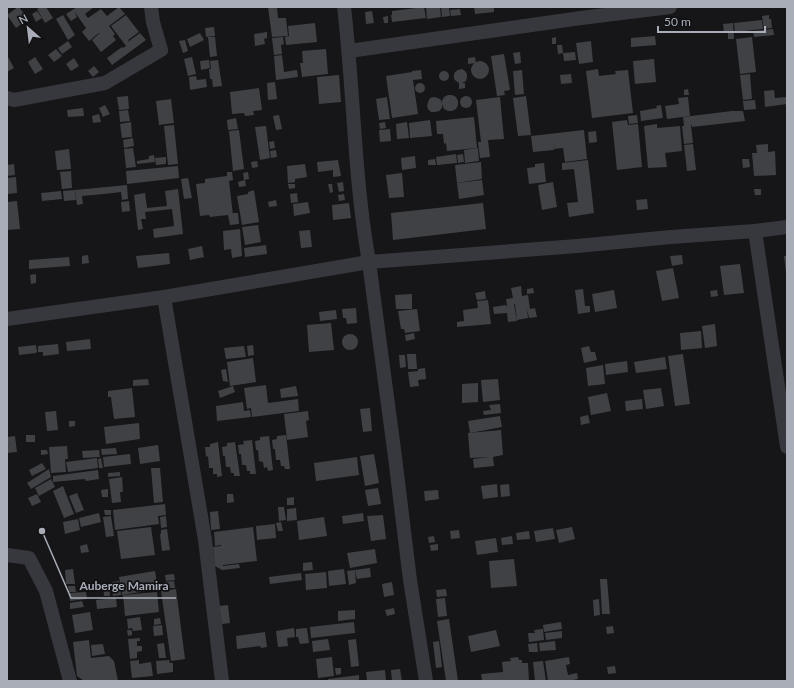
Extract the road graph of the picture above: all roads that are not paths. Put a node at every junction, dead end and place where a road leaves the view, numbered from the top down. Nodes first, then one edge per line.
1 (151, 7) edge
2 (344, 7) edge
3 (670, 7) edge
4 (349, 51) junction
5 (7, 98) edge
6 (787, 227) edge
7 (755, 231) junction
8 (369, 262) junction
9 (164, 297) junction
10 (7, 318) edge
11 (787, 447) edge
12 (7, 554) edge
13 (70, 681) edge
14 (222, 681) edge
15 (426, 681) edge

1 - 5 street
2 - 4 street
3 - 4 street
4 - 8 street
6 - 7 street
7 - 8 street
7 - 11 street
8 - 9 street
8 - 15 street
9 - 10 street
9 - 14 street
12 - 13 street

